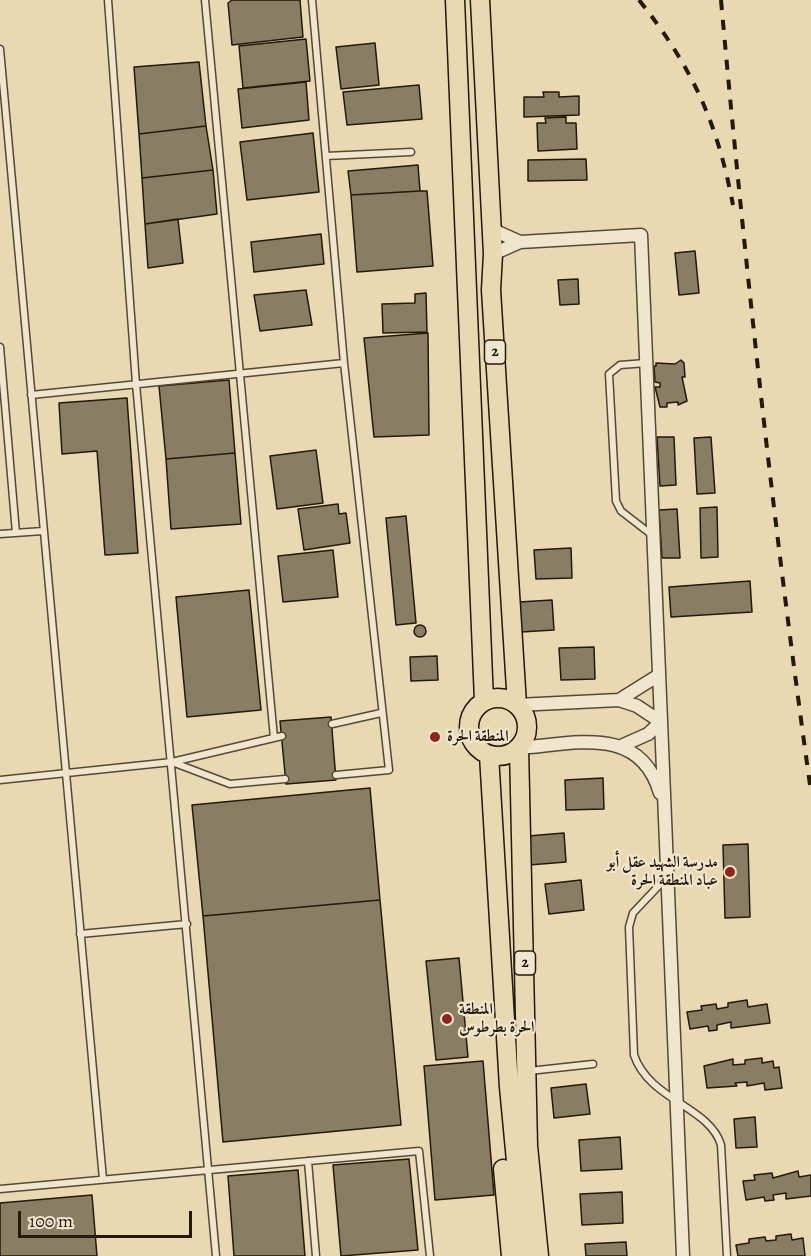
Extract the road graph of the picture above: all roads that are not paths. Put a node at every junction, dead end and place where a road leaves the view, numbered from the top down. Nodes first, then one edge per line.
1 (108, 0) edge
2 (205, 0) edge
3 (312, 0) edge
4 (455, 0) edge
5 (480, 0) edge
6 (0, 49) edge
7 (411, 152) dead end
8 (326, 156) junction
9 (491, 229) junction
10 (520, 242) junction
11 (493, 254) junction
12 (0, 347) edge
13 (344, 363) junction
14 (646, 363) junction
15 (239, 374) junction
16 (136, 384) junction
17 (32, 395) junction
18 (43, 531) junction
19 (16, 533) junction
20 (0, 534) edge
21 (653, 536) junction
22 (659, 675) junction
23 (619, 700) junction
24 (484, 701) junction
25 (517, 705) junction
26 (381, 712) junction
27 (661, 722) junction
28 (332, 724) dead end
29 (282, 736) dead end
30 (274, 738) junction
31 (621, 746) junction
32 (519, 748) junction
33 (489, 755) junction
34 (172, 762) junction
35 (66, 773) junction
36 (336, 775) dead end
37 (285, 779) dead end
38 (0, 780) edge
39 (664, 806) junction
40 (667, 876) junction
41 (187, 924) junction
42 (80, 934) junction
43 (593, 1065) dead end
44 (528, 1079) junction
45 (508, 1087) junction
46 (676, 1104) junction
47 (308, 1161) junction
48 (208, 1170) junction
49 (523, 1178) junction
50 (103, 1179) junction
51 (0, 1189) edge
52 (216, 1256) edge
53 (316, 1256) edge
54 (430, 1256) edge
55 (511, 1256) edge
56 (525, 1256) edge
57 (539, 1256) edge
58 (551, 1256) edge
59 (682, 1256) edge
60 (727, 1256) edge

1 - 16 lane
2 - 15 lane
3 - 8 lane
4 - 24 main road
5 - 9 main road, 2
6 - 17 lane
7 - 8 lane
8 - 13 lane
9 - 10 street
9 - 11 main road, 2
10 - 11 street
10 - 14 street
11 - 25 main road, 2
12 - 19 lane
13 - 15 lane
13 - 26 lane
14 - 21 street
14 - 21 lane
15 - 16 lane
15 - 30 lane
16 - 17 lane
16 - 34 lane
17 - 18 lane
18 - 19 lane
18 - 35 lane
19 - 20 lane
21 - 22 street
22 - 23 street
22 - 27 street
23 - 25 street
23 - 27 street
24 - 25 main road
24 - 33 main road
25 - 32 main road
26 - 28 lane
26 - 36 lane
27 - 31 street
27 - 39 street
29 - 30 lane
30 - 34 lane
31 - 32 street
31 - 39 street
32 - 33 main road
32 - 44 main road, 2
33 - 45 main road
34 - 35 lane
34 - 37 lane
34 - 41 lane
35 - 38 lane
35 - 42 lane
39 - 40 street
40 - 46 street
40 - 46 lane
41 - 42 lane
41 - 48 lane
42 - 50 lane
43 - 44 lane
44 - 49 main road, 2
44 - 58 main road
45 - 49 main road
45 - 55 main road
46 - 59 street
46 - 60 lane
47 - 48 lane
47 - 53 lane
47 - 54 lane
48 - 50 lane
48 - 52 lane
49 - 56 main road
49 - 57 main road
50 - 51 lane

